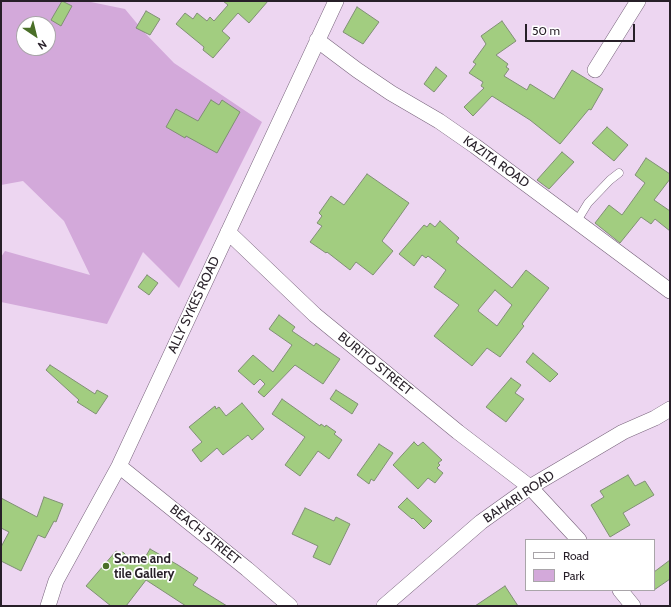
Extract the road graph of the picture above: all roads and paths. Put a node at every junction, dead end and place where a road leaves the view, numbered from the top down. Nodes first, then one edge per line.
1 (336, 1) edge
2 (638, 1) edge
3 (317, 40) junction
4 (595, 70) dead end
5 (619, 173) dead end
6 (577, 221) junction
7 (228, 232) junction
8 (670, 291) edge
9 (670, 409) edge
10 (119, 466) junction
11 (530, 487) junction
12 (578, 539) edge
13 (621, 591) edge
14 (48, 606) edge
15 (290, 606) edge
16 (384, 606) edge
17 (633, 606) edge

1 - 3 street, ALLY SYKES ROAD
2 - 4 street
3 - 6 street, KAZITA ROAD
3 - 7 street, ALLY SYKES ROAD
5 - 6 lane
6 - 8 street, KAZITA ROAD
7 - 10 street, ALLY SYKES ROAD
7 - 11 street, BURITO STREET
9 - 11 street, BAHARI ROAD
10 - 14 street, ALLY SYKES ROAD
10 - 15 street, BEACH STREET
11 - 12 street, BURITO STREET
11 - 16 street, BAHARI ROAD
13 - 17 street

